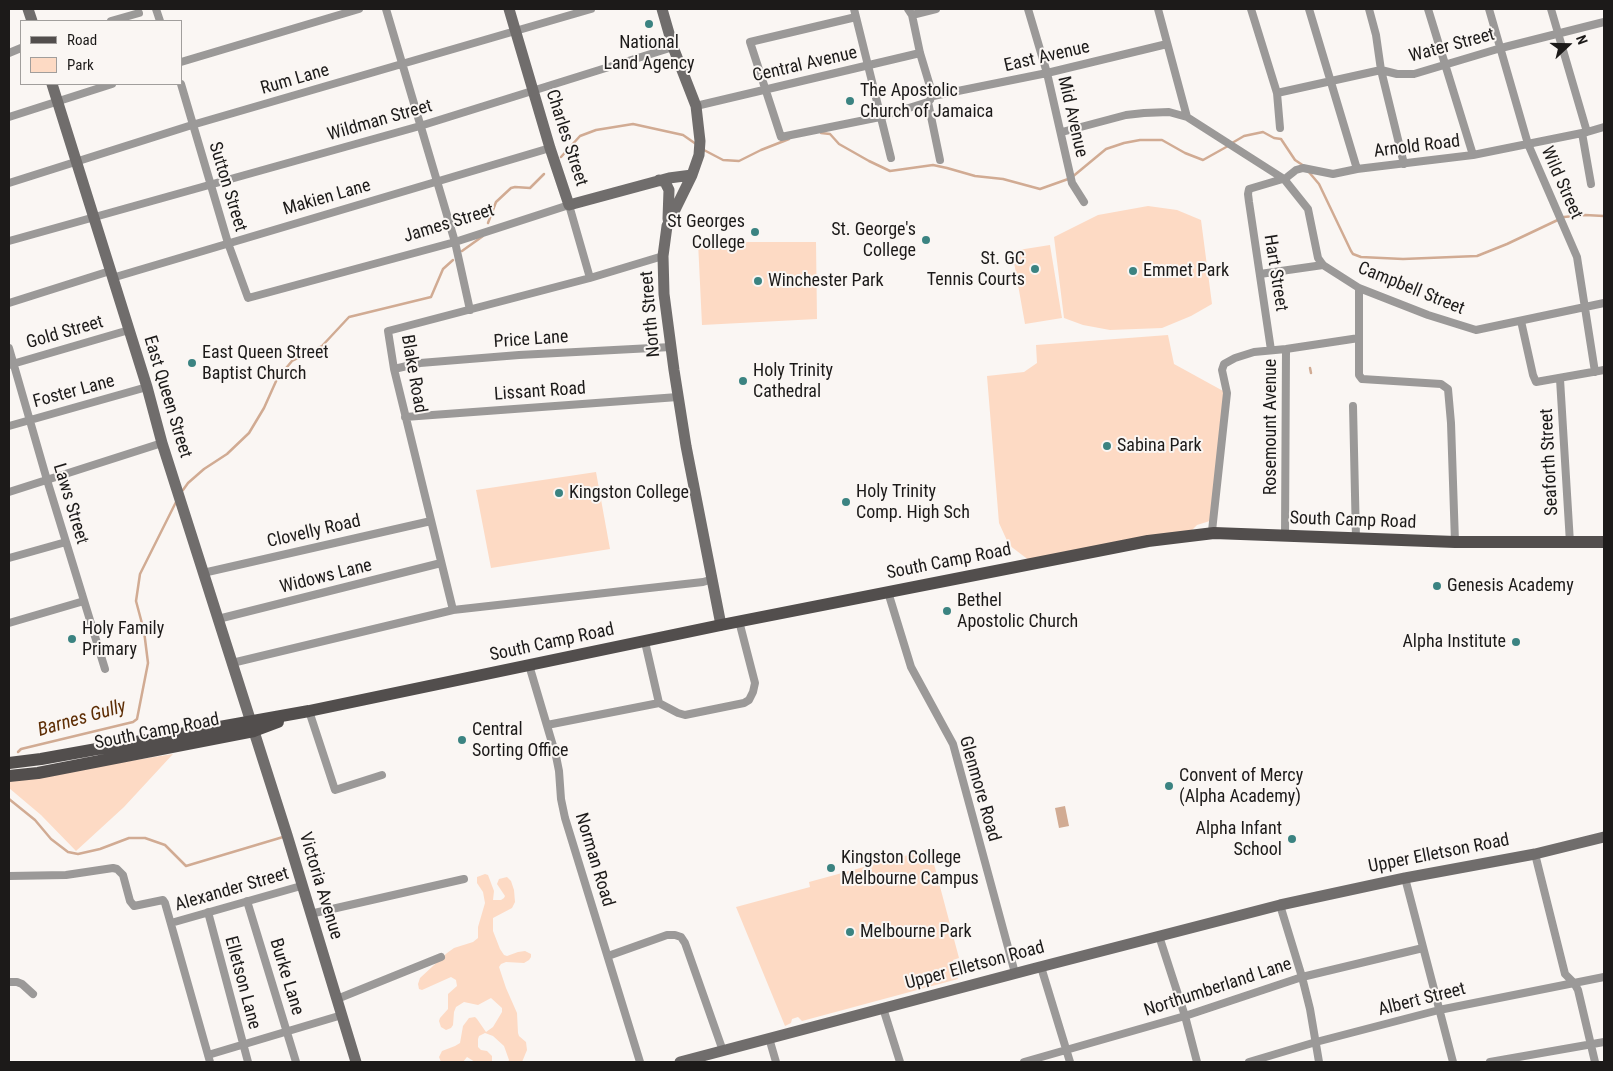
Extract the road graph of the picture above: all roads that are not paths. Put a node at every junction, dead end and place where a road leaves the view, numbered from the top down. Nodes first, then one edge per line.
1 (359, 9) edge
2 (386, 9) edge
3 (509, 9) edge
4 (591, 9) edge
5 (662, 9) edge
6 (854, 9) edge
7 (936, 9) edge
8 (1028, 9) edge
9 (1158, 9) edge
10 (1251, 9) edge
11 (1309, 9) edge
12 (1369, 9) edge
13 (1428, 9) edge
14 (1489, 9) edge
15 (1551, 9) edge
16 (910, 12) edge
17 (139, 13) dead end
18 (856, 17) junction
19 (114, 20) edge
20 (1604, 22) edge
21 (515, 31) junction
22 (1559, 34) junction
23 (1167, 44) junction
24 (673, 47) junction
25 (1501, 48) junction
26 (920, 53) junction
27 (182, 62) edge
28 (402, 64) junction
29 (1444, 65) junction
30 (868, 66) junction
31 (1381, 70) junction
32 (1047, 73) junction
33 (1332, 82) junction
34 (52, 85) edge
35 (109, 85) edge
36 (180, 85) edge
37 (766, 90) junction
38 (533, 91) junction
39 (1277, 93) junction
40 (931, 99) junction
41 (57, 101) junction
42 (696, 106) junction
43 (9, 117) edge
44 (880, 117) junction
45 (1187, 118) junction
46 (192, 125) junction
47 (420, 126) junction
48 (1604, 127) edge
49 (1280, 128) dead end
50 (1062, 132) junction
51 (1584, 133) junction
52 (1528, 144) junction
53 (550, 148) junction
54 (1473, 155) junction
55 (891, 158) dead end
56 (940, 160) dead end
57 (76, 161) junction
58 (1404, 164) junction
59 (1356, 169) junction
60 (692, 175) junction
61 (1284, 179) junction
62 (659, 180) junction
63 (437, 182) junction
64 (9, 183) edge
65 (210, 184) junction
66 (1591, 184) dead end
67 (1084, 202) dead end
68 (1249, 202) joint
69 (569, 205) junction
70 (94, 217) junction
71 (667, 226) junction
72 (9, 241) edge
73 (455, 242) junction
74 (228, 243) junction
75 (663, 256) junction
76 (1323, 265) junction
77 (111, 274) junction
78 (1260, 274) junction
79 (590, 278) junction
80 (1359, 288) junction
81 (248, 298) joint
82 (9, 303) edge
83 (1604, 303) edge
84 (1584, 307) junction
85 (470, 310) junction
86 (1521, 321) junction
87 (129, 330) junction
88 (1359, 338) junction
89 (671, 347) junction
90 (9, 348) edge
91 (1286, 349) junction
92 (1271, 350) junction
93 (11, 364) edge
94 (394, 370) junction
95 (1604, 370) edge
96 (1595, 372) junction
97 (1560, 379) junction
98 (147, 387) junction
99 (678, 397) junction
100 (1353, 406) dead end
101 (405, 417) junction
102 (29, 420) junction
103 (9, 426) edge
104 (162, 443) junction
105 (47, 480) junction
106 (9, 492) edge
107 (431, 521) junction
108 (1214, 533) junction
109 (1285, 536) junction
110 (1356, 539) junction
111 (66, 542) junction
112 (1456, 542) junction
113 (1604, 542) edge
114 (1570, 543) junction
115 (9, 558) edge
116 (441, 563) junction
117 (203, 573) junction
118 (713, 579) junction
119 (888, 592) junction
120 (84, 601) junction
121 (453, 610) junction
122 (218, 619) junction
123 (739, 621) junction
124 (9, 623) edge
125 (721, 625) junction
126 (645, 642) junction
127 (232, 663) junction
128 (529, 665) junction
129 (105, 668) dead end
130 (659, 703) junction
131 (309, 711) junction
132 (252, 726) junction
133 (547, 726) junction
134 (9, 763) edge
135 (382, 775) dead end
136 (9, 776) edge
137 (1604, 837) edge
138 (1535, 854) junction
139 (9, 876) edge
140 (1405, 878) junction
141 (464, 879) dead end
142 (302, 886) junction
143 (248, 901) junction
144 (1280, 905) junction
145 (208, 912) junction
146 (310, 914) junction
147 (170, 923) junction
148 (1159, 936) junction
149 (1423, 948) junction
150 (608, 956) junction
151 (441, 957) dead end
152 (1041, 967) junction
153 (1015, 973) junction
154 (1604, 977) edge
155 (1302, 978) junction
156 (9, 982) edge
157 (1574, 983) junction
158 (34, 994) dead end
159 (336, 999) junction
160 (883, 1008) junction
161 (1439, 1010) junction
162 (342, 1016) junction
163 (1185, 1016) junction
164 (286, 1031) junction
165 (769, 1038) junction
166 (1316, 1042) junction
167 (1604, 1042) edge
168 (243, 1044) junction
169 (1591, 1044) junction
170 (1066, 1049) junction
171 (723, 1051) junction
172 (209, 1058) edge
173 (248, 1062) edge
174 (296, 1062) edge
175 (356, 1062) edge
176 (640, 1062) edge
177 (680, 1062) edge
178 (776, 1062) edge
179 (900, 1062) edge
180 (1024, 1062) edge
181 (1070, 1062) edge
182 (1197, 1062) edge
183 (1250, 1062) edge
184 (1319, 1062) edge
185 (1453, 1062) edge
186 (1490, 1062) edge
187 (1595, 1062) edge

1 - 27 street
2 - 28 street
3 - 21 street, Charles Street
4 - 21 street, Rum Lane
5 - 24 street, North Street
6 - 18 street
7 - 16 street
8 - 32 street, Mid Avenue
9 - 23 street
10 - 39 street
11 - 33 street
12 - 31 street
13 - 29 street
14 - 25 street, Wild Street
15 - 22 street
16 - 26 street
17 - 19 street
18 - 30 street
18 - 37 street
20 - 22 street, Water Street
21 - 28 street, Rum Lane
21 - 38 street, Charles Street
22 - 25 street, Water Street
22 - 51 street
23 - 32 street, East Avenue
23 - 45 street
24 - 38 street, Wildman Street
24 - 42 street, North Street
25 - 29 street, Water Street
25 - 52 street, Wild Street
26 - 30 street, Central Avenue
26 - 40 street
28 - 46 street, Rum Lane
28 - 47 street
29 - 31 street, Water Street
29 - 54 street
30 - 37 street, Central Avenue
30 - 44 street
31 - 33 street, Water Street
31 - 58 street
32 - 40 street, East Avenue
32 - 50 street, Mid Avenue
33 - 39 street, Water Street
33 - 59 street
34 - 41 street, East Queen Street
35 - 41 street
36 - 46 street, Sutton Street
37 - 42 street, Central Avenue
37 - 44 street, East Avenue
38 - 47 street, Wildman Street
38 - 53 street, Charles Street
39 - 49 street
40 - 44 street, East Avenue
40 - 56 street
41 - 43 street
41 - 57 street, East Queen Street
42 - 60 street, North Street
44 - 55 street
45 - 50 street
45 - 61 street
46 - 57 street, Rum Lane
46 - 65 street, Sutton Street
47 - 63 street
47 - 65 street, Wildman Street
48 - 51 street, Arnold Road
50 - 67 street, Mid Avenue
51 - 52 street, Arnold Road
51 - 66 street
52 - 54 street, Arnold Road
52 - 84 street, Wild Street
53 - 63 street, Makien Lane
53 - 69 street, Charles Street
54 - 58 street, Arnold Road
57 - 64 street, Rum Lane
57 - 70 street, East Queen Street
58 - 59 street, Arnold Road
59 - 61 street, Arnold Road
60 - 62 street, James Street
60 - 71 street, North Street
61 - 68 street, Arnold Road
61 - 76 street
62 - 69 street, James Street
62 - 71 street
63 - 73 street
63 - 74 street, Makien Lane
65 - 70 street, Wildman Street
65 - 74 street, Sutton Street
68 - 78 street, Hart Street
69 - 73 street, James Street
69 - 79 street, Charles Street
70 - 72 street, Wildman Street
70 - 77 street, East Queen Street
71 - 75 street, North Street
73 - 81 street, James Street
73 - 85 street
74 - 77 street, Makien Lane
74 - 81 street, Sutton Street
75 - 79 street, Blake Road
75 - 89 street, North Street
76 - 78 street
76 - 80 street, Campbell Street
77 - 82 street, Makien Lane
77 - 87 street, East Queen Street
78 - 92 street, Hart Street
79 - 85 street, Blake Road
80 - 86 street, Campbell Street
80 - 88 street
83 - 84 street, Campbell Street
84 - 86 street, Campbell Street
84 - 96 street, Wild Street
85 - 94 street, Blake Road
86 - 97 street
87 - 93 street, Gold Street
87 - 98 street, East Queen Street
88 - 91 street
88 - 112 street
89 - 94 street, Price Lane
89 - 99 street, North Street
90 - 93 street, Laws Street
91 - 92 street
91 - 109 street, Rosemount Avenue
92 - 108 street
93 - 102 street, Laws Street
94 - 101 street, Blake Road
95 - 96 street
96 - 97 street
97 - 114 street, Seaforth Street
98 - 102 street, Foster Lane
98 - 104 street, East Queen Street
99 - 101 street, Lissant Road
99 - 118 street, North Street
100 - 110 street
101 - 107 street, Blake Road
102 - 103 street, Foster Lane
102 - 105 street, Laws Street
104 - 105 street
104 - 117 street, East Queen Street
105 - 106 street
105 - 111 street, Laws Street
107 - 116 street, Blake Road
107 - 117 street, Clovelly Road
108 - 109 main road, South Camp Road
108 - 119 main road, South Camp Road
109 - 110 main road, South Camp Road
110 - 112 main road, South Camp Road
111 - 115 street
111 - 120 street, Laws Street
112 - 114 main road, South Camp Road
113 - 114 main road, South Camp Road
116 - 121 street, Blake Road
116 - 122 street, Widows Lane
117 - 122 street, East Queen Street
118 - 121 street
118 - 125 street, North Street
119 - 123 main road, South Camp Road
119 - 153 street, Glenmore Road
120 - 124 street
120 - 129 street, Laws Street
121 - 127 street
122 - 127 street, East Queen Street
123 - 125 main road, South Camp Road
123 - 130 street
125 - 126 main road, South Camp Road
126 - 128 main road, South Camp Road
126 - 130 street
127 - 132 street, East Queen Street
128 - 131 main road, South Camp Road
128 - 133 street, Norman Road
130 - 133 street
131 - 132 main road, South Camp Road
131 - 135 street
132 - 134 main road, South Camp Road
132 - 136 main road, South Camp Road
132 - 142 street, Victoria Avenue
133 - 150 street, Norman Road
137 - 138 street, Upper Elletson Road
138 - 140 street, Upper Elletson Road
138 - 157 street
139 - 147 street
140 - 144 street, Upper Elletson Road
140 - 149 street
141 - 146 street
142 - 143 street, Alexander Street
142 - 146 street, Victoria Avenue
143 - 145 street, Alexander Street
143 - 164 street, Burke Lane
144 - 148 street, Upper Elletson Road
144 - 155 street
145 - 147 street, Alexander Street
145 - 168 street, Elletson Lane
146 - 159 street, Victoria Avenue
147 - 172 street
148 - 152 street, Upper Elletson Road
148 - 163 street
149 - 155 street, Northumberland Lane
149 - 161 street
150 - 171 street
150 - 176 street, Norman Road
151 - 159 street
152 - 153 street, Upper Elletson Road
152 - 170 street
153 - 160 street, Upper Elletson Road
154 - 157 street, Albert Street
155 - 163 street, Northumberland Lane
155 - 166 street
156 - 158 street
157 - 161 street, Albert Street
157 - 169 street
159 - 162 street, Victoria Avenue
160 - 165 street, Upper Elletson Road
160 - 179 street
161 - 166 street, Albert Street
161 - 185 street
162 - 164 street
162 - 175 street, Victoria Avenue
163 - 170 street, Northumberland Lane
163 - 182 street
164 - 168 street
164 - 174 street, Burke Lane
165 - 171 street, Upper Elletson Road
165 - 178 street
166 - 183 street, Albert Street
166 - 184 street
167 - 169 street
168 - 172 street
168 - 173 street, Elletson Lane
169 - 186 street
169 - 187 street
170 - 180 street, Northumberland Lane
170 - 181 street
171 - 177 street, Upper Elletson Road

